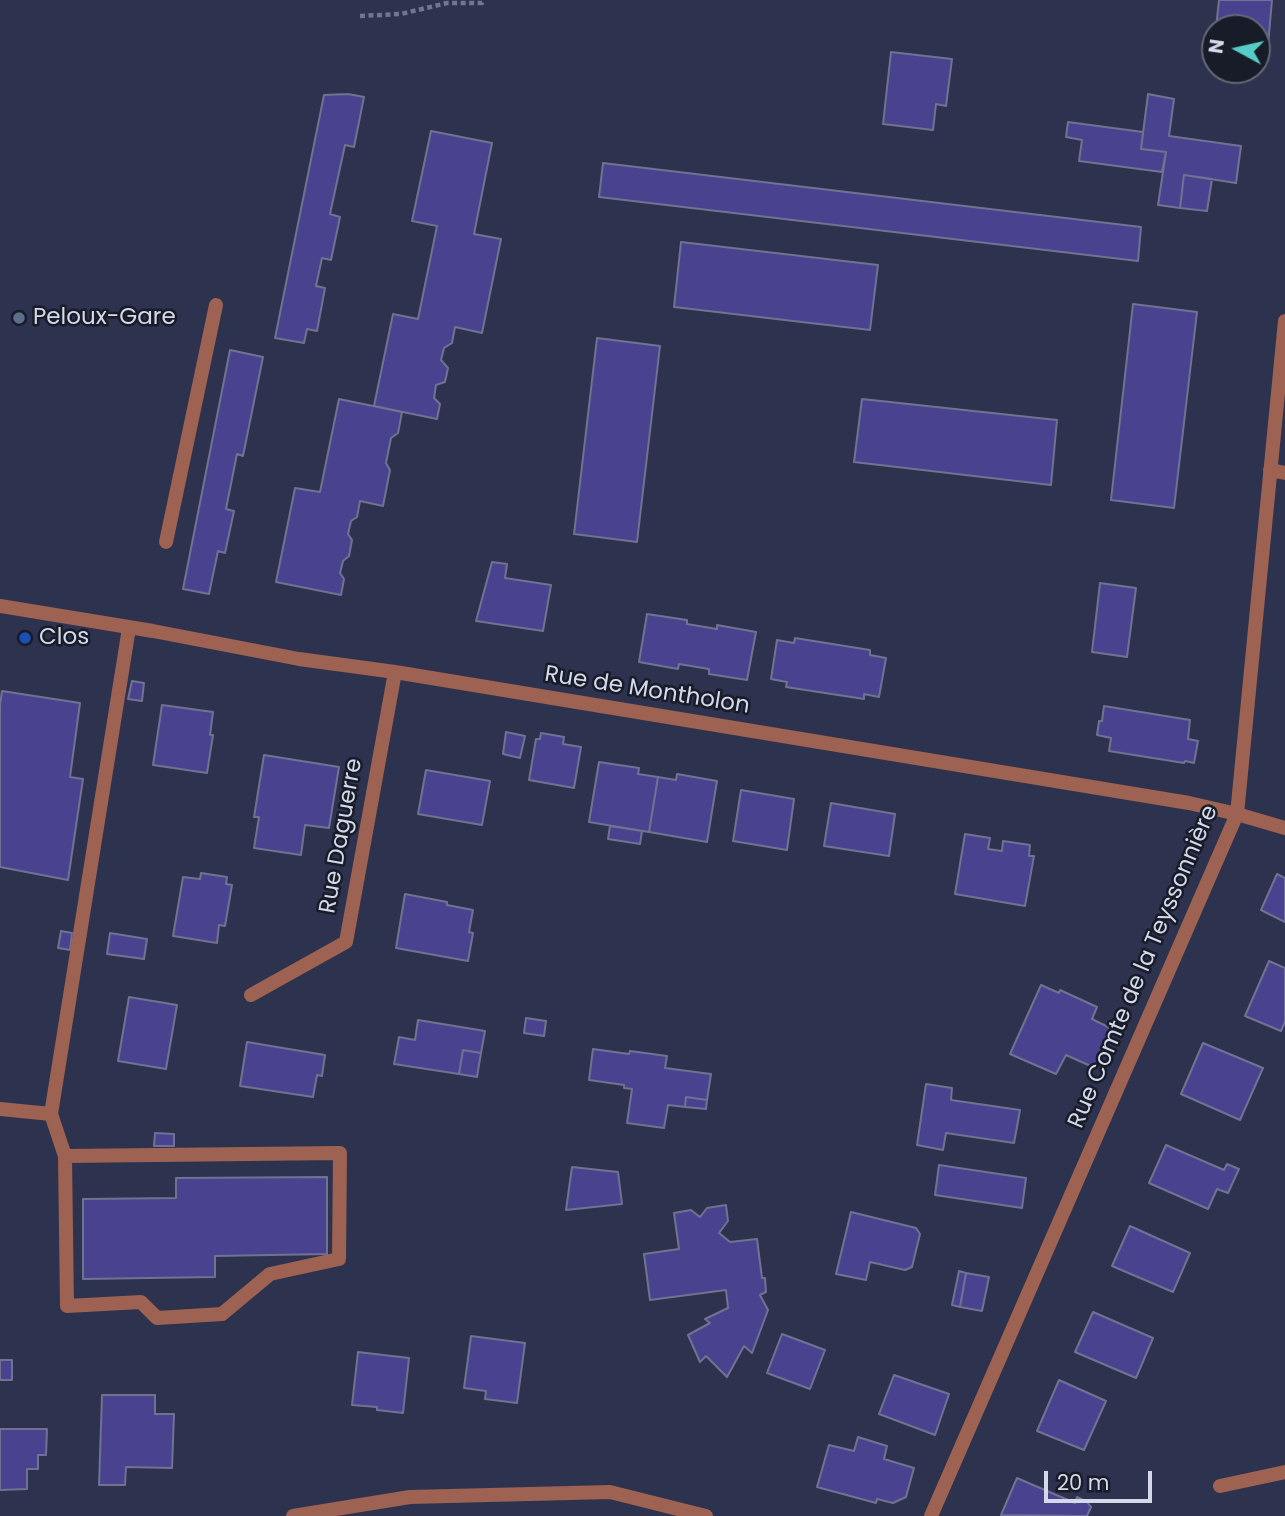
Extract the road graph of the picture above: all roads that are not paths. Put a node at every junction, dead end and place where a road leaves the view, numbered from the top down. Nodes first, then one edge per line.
1 (216, 305) dead end
2 (1285, 321) edge
3 (1278, 471) edge
4 (166, 542) dead end
5 (0, 606) edge
6 (129, 628) junction
7 (395, 673) junction
8 (1237, 814) junction
9 (1285, 828) edge
10 (251, 995) dead end
11 (0, 1109) edge
12 (51, 1114) junction
13 (65, 1156) junction
14 (1285, 1472) edge
15 (1220, 1486) dead end
16 (293, 1516) edge
17 (706, 1516) edge
18 (930, 1516) edge

1 - 4 street
2 - 3 street, Rue Comte de la Teyssonnière
3 - 8 street, Rue Comte de la Teyssonnière
5 - 6 street, Rue de Montholon
6 - 7 street, Rue de Montholon
6 - 12 street
7 - 8 street, Rue de Montholon
7 - 10 street, Rue Daguerre
8 - 9 street, Rue de Montholon
8 - 18 street, Rue Comte de la Teyssonnière
11 - 12 street
12 - 13 street
13 - 13 street
14 - 15 street
16 - 17 street

